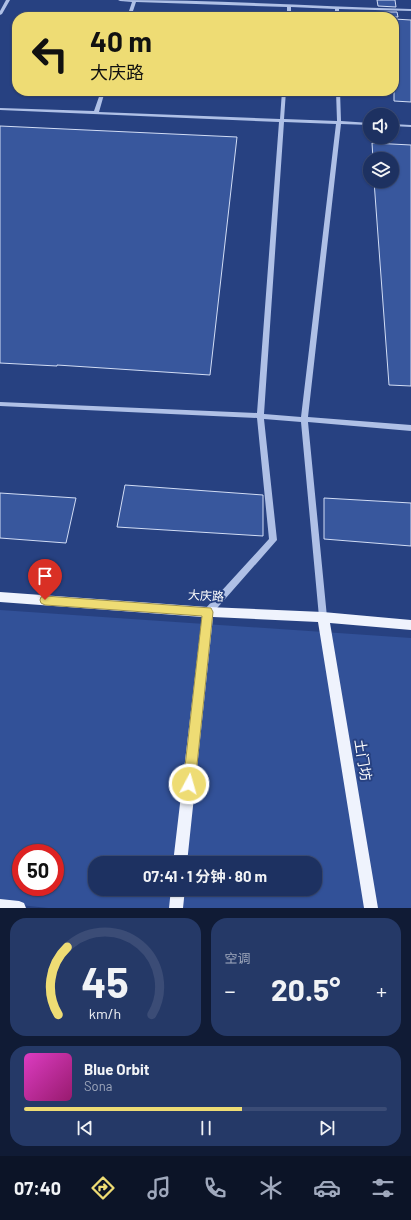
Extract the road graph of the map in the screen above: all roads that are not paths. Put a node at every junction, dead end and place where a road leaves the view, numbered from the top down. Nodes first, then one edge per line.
1 (8, 0) edge
2 (120, 0) edge
3 (134, 0) edge
4 (195, 1) edge
5 (289, 6) junction
6 (337, 7) junction
7 (411, 10) edge
8 (130, 12) edge
9 (289, 12) edge
10 (337, 12) edge
11 (0, 14) edge
12 (101, 96) edge
13 (284, 96) edge
14 (338, 96) edge
15 (0, 109) edge
16 (96, 113) junction
17 (283, 120) junction
18 (339, 122) junction
19 (363, 124) edge
20 (399, 125) edge
21 (411, 126) edge
22 (0, 404) edge
23 (260, 416) junction
24 (304, 420) junction
25 (411, 428) edge
26 (0, 597) edge
27 (208, 612) junction
28 (323, 617) junction
29 (411, 626) edge
30 (181, 856) edge
31 (177, 896) edge
32 (0, 906) edge
33 (19, 908) edge
34 (176, 908) edge
35 (371, 908) edge

1 - 11 street
2 - 3 street
3 - 4 street
3 - 8 street
4 - 5 street
5 - 6 street
5 - 9 street
6 - 7 street
6 - 10 street
12 - 16 street
13 - 17 street
14 - 18 street
15 - 16 street
16 - 17 street
17 - 18 street
17 - 23 street
18 - 19 street
18 - 24 street
20 - 21 street
22 - 23 street
23 - 24 street
23 - 27 street
24 - 25 street
24 - 28 street
26 - 27 main road, 大庆路
27 - 28 main road, 大庆路
27 - 30 main road
28 - 29 main road, 大庆路
28 - 35 main road, 土门坊
31 - 34 main road
32 - 33 main road

